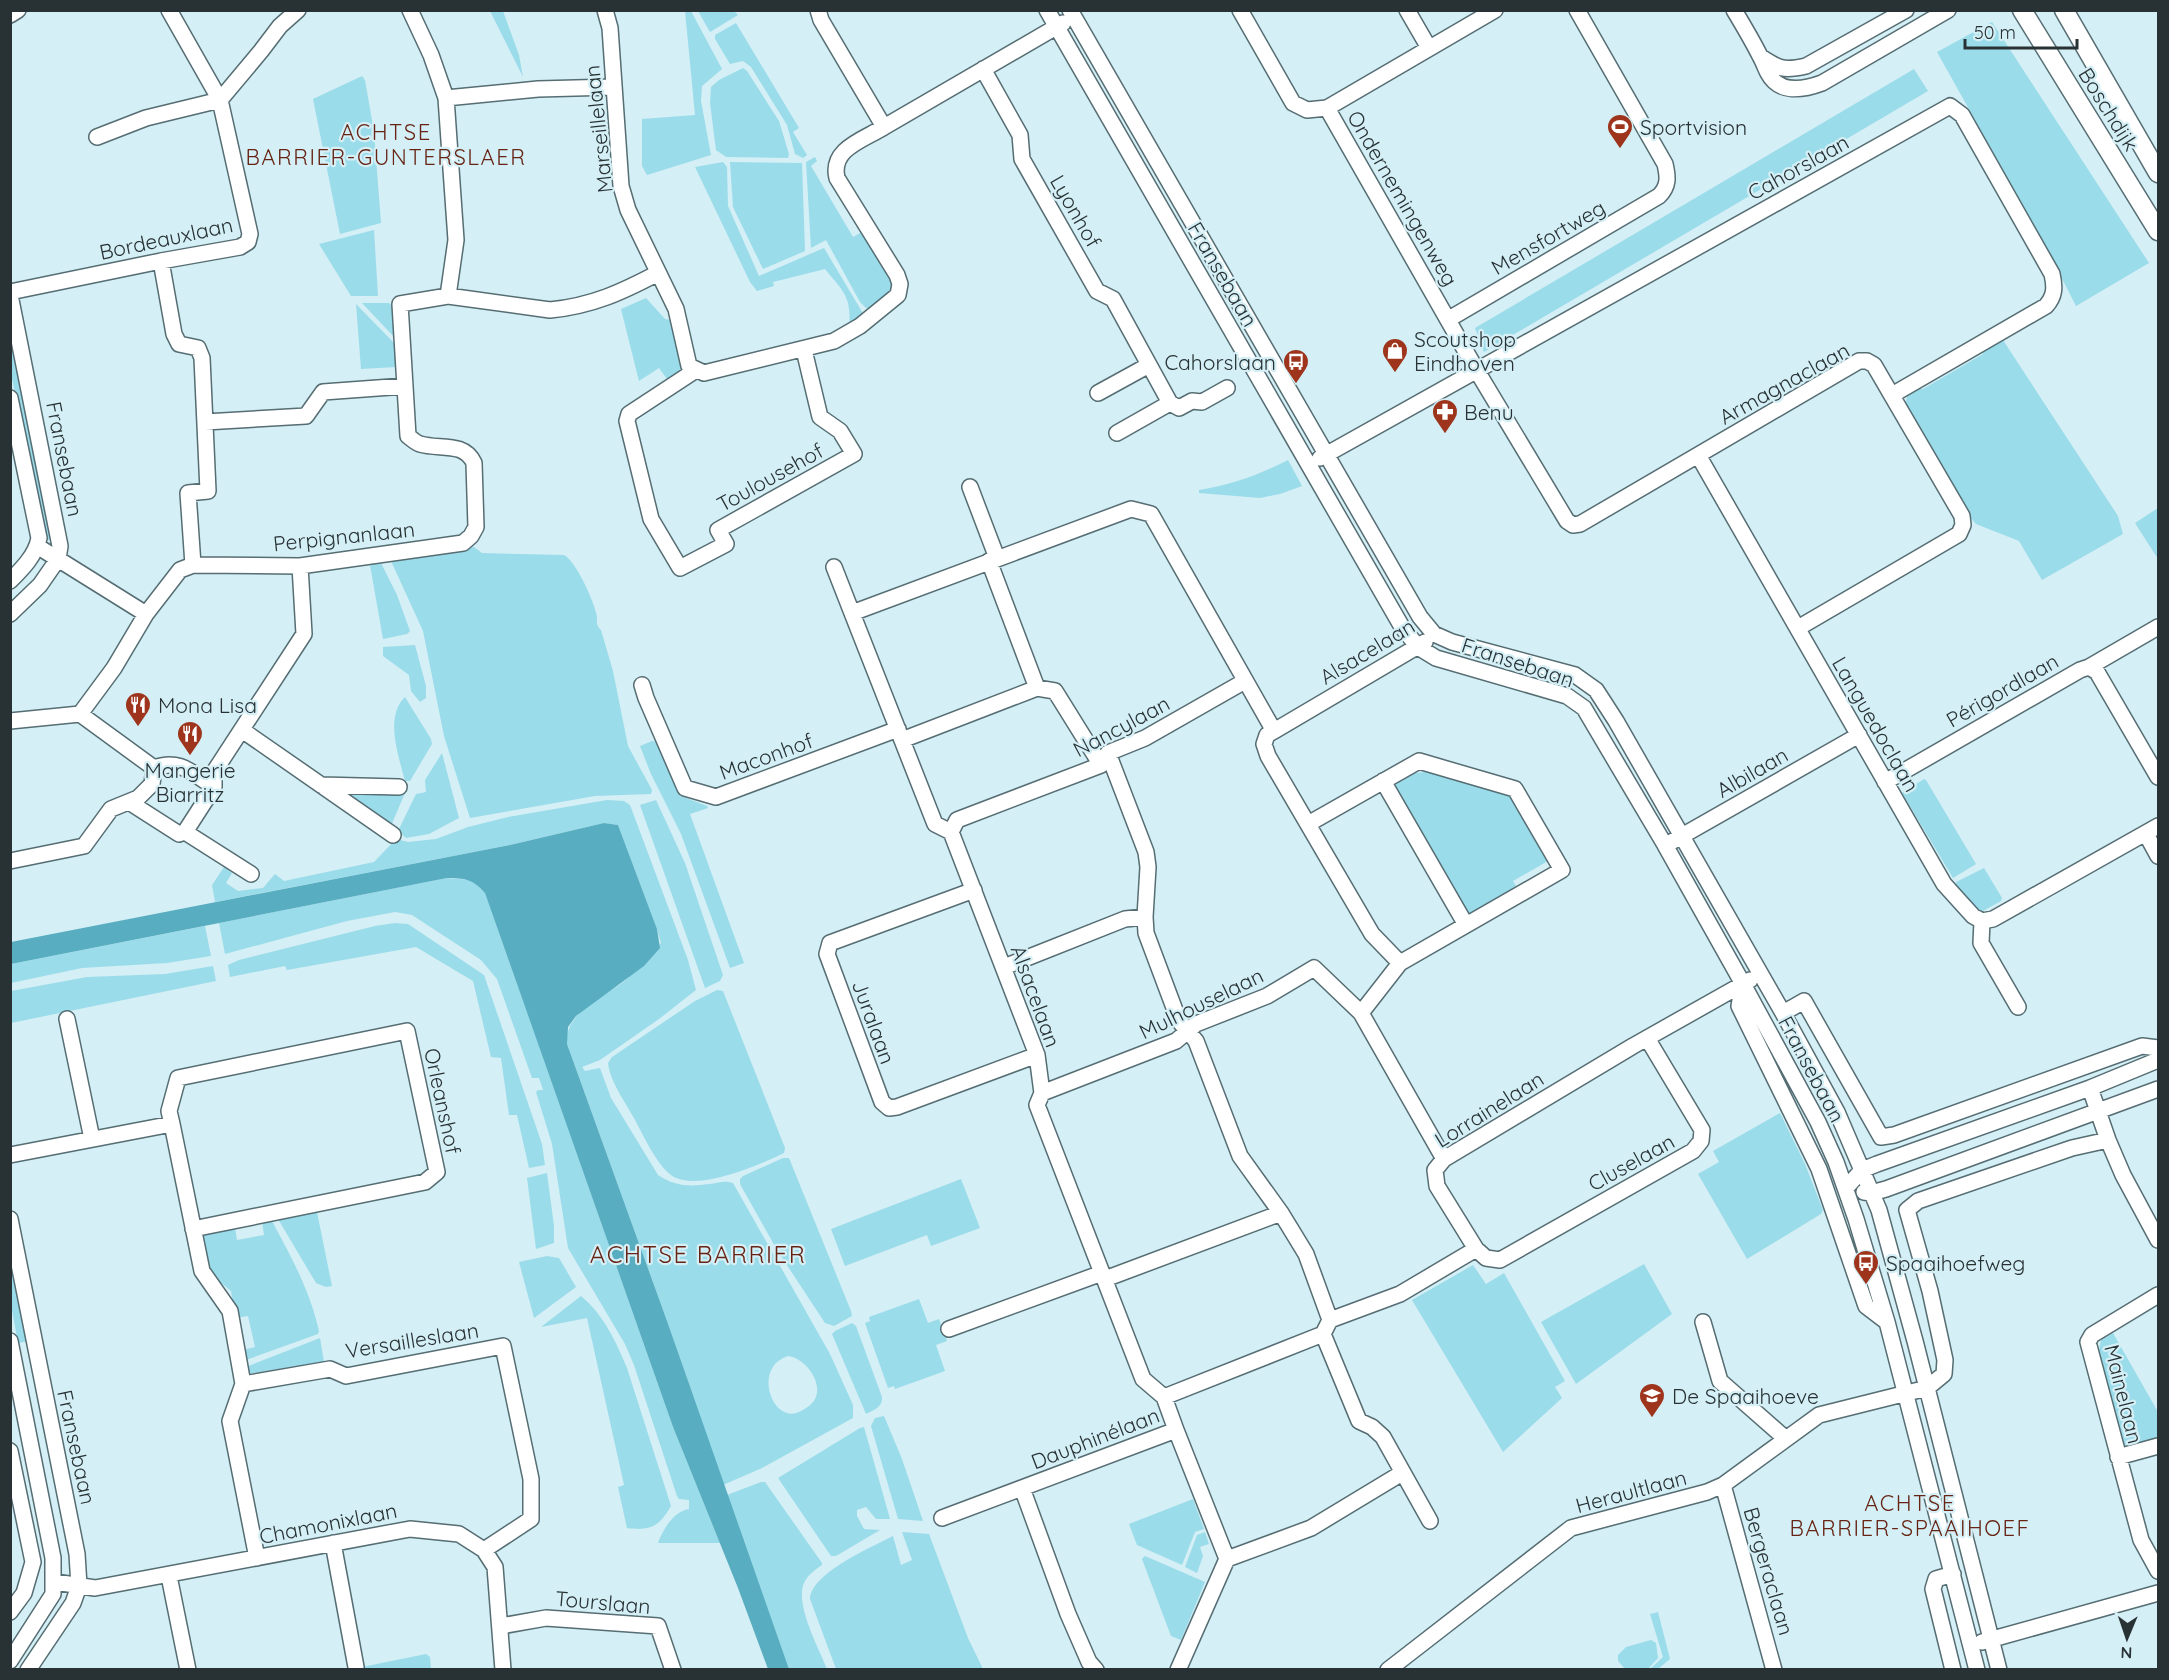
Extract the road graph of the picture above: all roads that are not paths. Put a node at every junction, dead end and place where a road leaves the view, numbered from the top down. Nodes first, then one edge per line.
1 (18, 10) edge
2 (169, 10) edge
3 (298, 10) edge
4 (410, 10) edge
5 (606, 10) edge
6 (818, 10) edge
7 (1047, 10) edge
8 (1240, 10) edge
9 (1407, 10) edge
10 (1495, 10) edge
11 (1577, 10) edge
12 (1734, 10) edge
13 (1906, 10) edge
14 (1948, 10) edge
15 (2022, 10) edge
16 (2064, 10) edge
17 (1072, 14) edge
18 (10, 15) edge
19 (1056, 27) junction
20 (1845, 44) junction
21 (1428, 48) junction
22 (1761, 57) junction
23 (1857, 62) junction
24 (983, 69) junction
25 (613, 87) junction
26 (446, 98) junction
27 (220, 100) junction
28 (1327, 108) junction
29 (884, 127) junction
30 (97, 137) dead end
31 (2158, 173) edge
32 (2158, 231) edge
33 (161, 261) junction
34 (658, 273) junction
35 (10, 294) edge
36 (448, 296) junction
37 (1449, 319) junction
38 (804, 350) junction
39 (1149, 364) junction
40 (696, 370) junction
41 (1477, 371) junction
42 (405, 386) junction
43 (1227, 388) dead end
44 (1098, 393) dead end
45 (1892, 395) junction
46 (10, 398) edge
47 (1170, 404) junction
48 (205, 422) junction
49 (1117, 433) dead end
50 (1328, 454) junction
51 (1698, 455) junction
52 (1309, 464) junction
53 (970, 487) dead end
54 (37, 546) junction
55 (58, 559) junction
56 (993, 560) junction
57 (193, 565) junction
58 (300, 566) junction
59 (834, 567) dead end
60 (10, 581) edge
61 (852, 612) junction
62 (10, 614) edge
63 (146, 614) junction
64 (2158, 627) edge
65 (1798, 628) junction
66 (1434, 634) junction
67 (1418, 647) junction
68 (2089, 668) junction
69 (1245, 681) junction
70 (642, 685) dead end
71 (1037, 688) junction
72 (80, 714) junction
73 (10, 721) edge
74 (242, 730) junction
75 (1274, 731) junction
76 (900, 734) junction
77 (1858, 735) junction
78 (1105, 759) junction
79 (154, 768) junction
80 (2158, 777) edge
81 (1383, 781) junction
82 (1885, 782) junction
83 (319, 785) junction
84 (214, 787) junction
85 (399, 787) dead end
86 (129, 802) junction
87 (1308, 824) junction
88 (2152, 830) edge
89 (185, 832) junction
90 (951, 832) junction
91 (393, 835) dead end
92 (1682, 836) junction
93 (1665, 845) junction
94 (2158, 856) edge
95 (10, 861) edge
96 (251, 874) dead end
97 (974, 890) junction
98 (1145, 916) junction
99 (1982, 921) junction
100 (1466, 926) junction
101 (1400, 963) junction
102 (1004, 967) junction
103 (1761, 975) junction
104 (1743, 984) junction
105 (2018, 1007) dead end
106 (1361, 1013) junction
107 (1783, 1013) junction
108 (67, 1019) dead end
109 (1187, 1032) junction
110 (1647, 1038) junction
111 (2158, 1048) edge
112 (1037, 1055) junction
113 (2158, 1060) edge
114 (2090, 1088) junction
115 (2158, 1089) edge
116 (1042, 1093) junction
117 (2098, 1112) junction
118 (172, 1124) junction
119 (92, 1139) junction
120 (2108, 1140) junction
121 (10, 1155) edge
122 (1444, 1159) junction
123 (1862, 1170) junction
124 (1846, 1188) junction
125 (1871, 1193) junction
126 (1281, 1213) junction
127 (10, 1219) edge
128 (193, 1229) junction
129 (2158, 1240) edge
130 (1476, 1249) junction
131 (1103, 1276) junction
132 (2158, 1295) edge
133 (1703, 1322) dead end
134 (1887, 1322) junction
135 (1326, 1327) junction
136 (949, 1329) dead end
137 (10, 1341) edge
138 (39, 1369) junction
139 (14, 1375) edge
140 (243, 1384) junction
141 (1927, 1388) junction
142 (1906, 1393) junction
143 (1164, 1398) junction
144 (1176, 1430) junction
145 (1786, 1439) junction
146 (2158, 1446) edge
147 (10, 1451) edge
148 (2118, 1457) junction
149 (1402, 1473) junction
150 (1723, 1485) junction
151 (1022, 1488) junction
152 (942, 1518) dead end
153 (1430, 1521) dead end
154 (333, 1543) junction
155 (484, 1550) junction
156 (257, 1558) junction
157 (1227, 1559) junction
158 (2158, 1570) edge
159 (1953, 1574) junction
160 (169, 1576) junction
161 (55, 1582) junction
162 (80, 1586) junction
163 (2158, 1593) edge
164 (10, 1612) edge
165 (501, 1626) junction
166 (1992, 1639) junction
167 (1971, 1645) junction
168 (10, 1661) edge
169 (356, 1667) dead end
170 (28, 1670) edge
171 (188, 1670) edge
172 (503, 1670) edge
173 (673, 1670) edge
174 (1096, 1670) edge
175 (1178, 1670) edge
176 (1388, 1670) edge
177 (1774, 1670) edge
178 (1953, 1670) edge
179 (1977, 1670) edge
180 (1999, 1670) edge

1 - 18 street
2 - 27 street
3 - 27 street
4 - 26 street
5 - 25 street, Marseillelaan
6 - 29 street
7 - 19 street, Fransebaan
8 - 28 street, Ondernemingenweg
9 - 21 street
10 - 21 street
11 - 37 street, Mensfortweg
12 - 22 street
13 - 20 street
14 - 23 street
15 - 32 main road, Boschdijk
16 - 31 main road, Boschdijk
17 - 19 street
17 - 50 street, Fransebaan
19 - 24 street
19 - 52 street, Fransebaan
20 - 22 street
20 - 23 street
21 - 28 street
22 - 23 street
24 - 29 street
24 - 39 street, Lyonhof
25 - 26 street
25 - 34 street, Marseillelaan
26 - 36 street
27 - 30 street
27 - 33 street, Bordeauxlaan
28 - 37 street, Ondernemingenweg
29 - 38 street
33 - 35 street, Bordeauxlaan
33 - 48 street
34 - 36 street
34 - 40 street, Marseillelaan
35 - 55 street, Fransebaan
36 - 42 street
37 - 41 street, Ondernemingenweg
38 - 40 street
38 - 40 street, Toulousehof
39 - 44 street
39 - 47 street, Lyonhof
41 - 45 street, Cahorslaan
41 - 50 street, Cahorslaan
41 - 51 street, Armagnaclaan
42 - 48 street
42 - 58 street, Perpignanlaan
43 - 47 street
45 - 51 street, Armagnaclaan
45 - 65 street, Armagnaclaan
46 - 54 street, Fransebaan
47 - 49 street
48 - 57 street
50 - 52 street, Cahorslaan
50 - 66 street, Fransebaan
51 - 65 street, Languedoclaan
52 - 67 street, Fransebaan
53 - 56 street
54 - 55 street
54 - 60 street
55 - 62 street
55 - 63 street
56 - 61 street
56 - 69 street
56 - 71 street
57 - 58 street, Perpignanlaan
57 - 63 street
58 - 74 street
59 - 61 street, Alsacelaan
61 - 76 street, Alsacelaan
63 - 72 street
64 - 68 street
65 - 77 street, Languedoclaan
66 - 67 street, Alsacelaan
66 - 92 street, Fransebaan
67 - 75 street, Alsacelaan
67 - 93 street, Fransebaan
68 - 80 street, Périgordlaan
68 - 82 street, Périgordlaan
69 - 75 street
69 - 78 street, Nancylaan
70 - 76 street, Maconhof
71 - 76 street
71 - 78 street
72 - 73 street
72 - 79 street
74 - 83 street
74 - 84 street
75 - 87 street
76 - 90 street, Alsacelaan
77 - 82 street, Languedoclaan
77 - 92 street, Albilaan
78 - 90 street, Nancylaan
78 - 98 street
79 - 84 street
79 - 86 street
81 - 87 street
81 - 100 street
81 - 100 street
82 - 99 street, Languedoclaan
83 - 85 street
83 - 91 street
84 - 89 street
86 - 89 street
86 - 95 street
87 - 101 street
88 - 94 street
88 - 99 street
89 - 96 street
90 - 97 street, Alsacelaan
92 - 93 street, Albilaan
92 - 103 street, Fransebaan
93 - 104 street, Fransebaan
97 - 102 street, Alsacelaan
97 - 112 street, Juralaan
98 - 102 street
98 - 109 street
99 - 105 street
100 - 101 street
101 - 106 street
102 - 112 street, Alsacelaan
103 - 104 street, Lorrainelaan
103 - 107 street, Fransebaan
104 - 110 street, Lorrainelaan
104 - 124 street, Fransebaan
104 - 134 street
106 - 109 street, Mulhouselaan
106 - 122 street
107 - 111 street, Fransebaan
107 - 123 street, Fransebaan
108 - 119 street
109 - 116 street, Mulhouselaan
109 - 126 street
110 - 122 street, Lorrainelaan
110 - 130 street, Cluselaan
112 - 116 street, Alsacelaan
113 - 114 street
114 - 117 street
114 - 123 street
115 - 117 street
116 - 131 street, Alsacelaan
117 - 120 street
117 - 125 street
118 - 119 street
118 - 128 street
118 - 128 street, Orleanshof
119 - 121 street
120 - 129 street
120 - 141 street
122 - 130 street, Lorrainelaan
123 - 124 street
123 - 125 street, Fransebaan
124 - 125 street
124 - 134 street, Fransebaan
125 - 141 street, Fransebaan
126 - 131 street
126 - 135 street
127 - 138 street, Fransebaan
128 - 140 street
130 - 135 street
131 - 136 street
131 - 143 street, Alsacelaan
132 - 148 street, Mainelaan
133 - 145 street
134 - 142 street, Fransebaan
135 - 143 street
135 - 149 street
137 - 139 street
138 - 139 street
138 - 162 street, Fransebaan
139 - 161 street
140 - 155 street, Versailleslaan
140 - 156 street
141 - 142 street
141 - 166 street, Fransebaan
142 - 145 street, Heraultlaan
142 - 159 street, Fransebaan
143 - 144 street, Alsacelaan
144 - 151 street, Dauphinélaan
144 - 157 street, Dauphinélaan
145 - 150 street, Heraultlaan
146 - 148 street
147 - 164 street
148 - 158 street, Mainelaan
149 - 153 street
149 - 157 street
150 - 176 street, Heraultlaan
150 - 177 street, Bergeraclaan
151 - 152 street, Dauphinélaan
151 - 174 street, Dauphinélaan
154 - 155 street, Chamonixlaan
154 - 156 street, Chamonixlaan
154 - 169 street
155 - 165 street
156 - 160 street, Chamonixlaan
157 - 175 street
159 - 167 street, Fransebaan
159 - 178 street
160 - 162 street, Chamonixlaan
160 - 171 street
161 - 162 street, Chamonixlaan
161 - 168 street
162 - 170 street
163 - 166 street
165 - 172 street
165 - 173 street, Tourslaan
166 - 167 street
166 - 180 street, Fransebaan
167 - 179 street, Fransebaan

